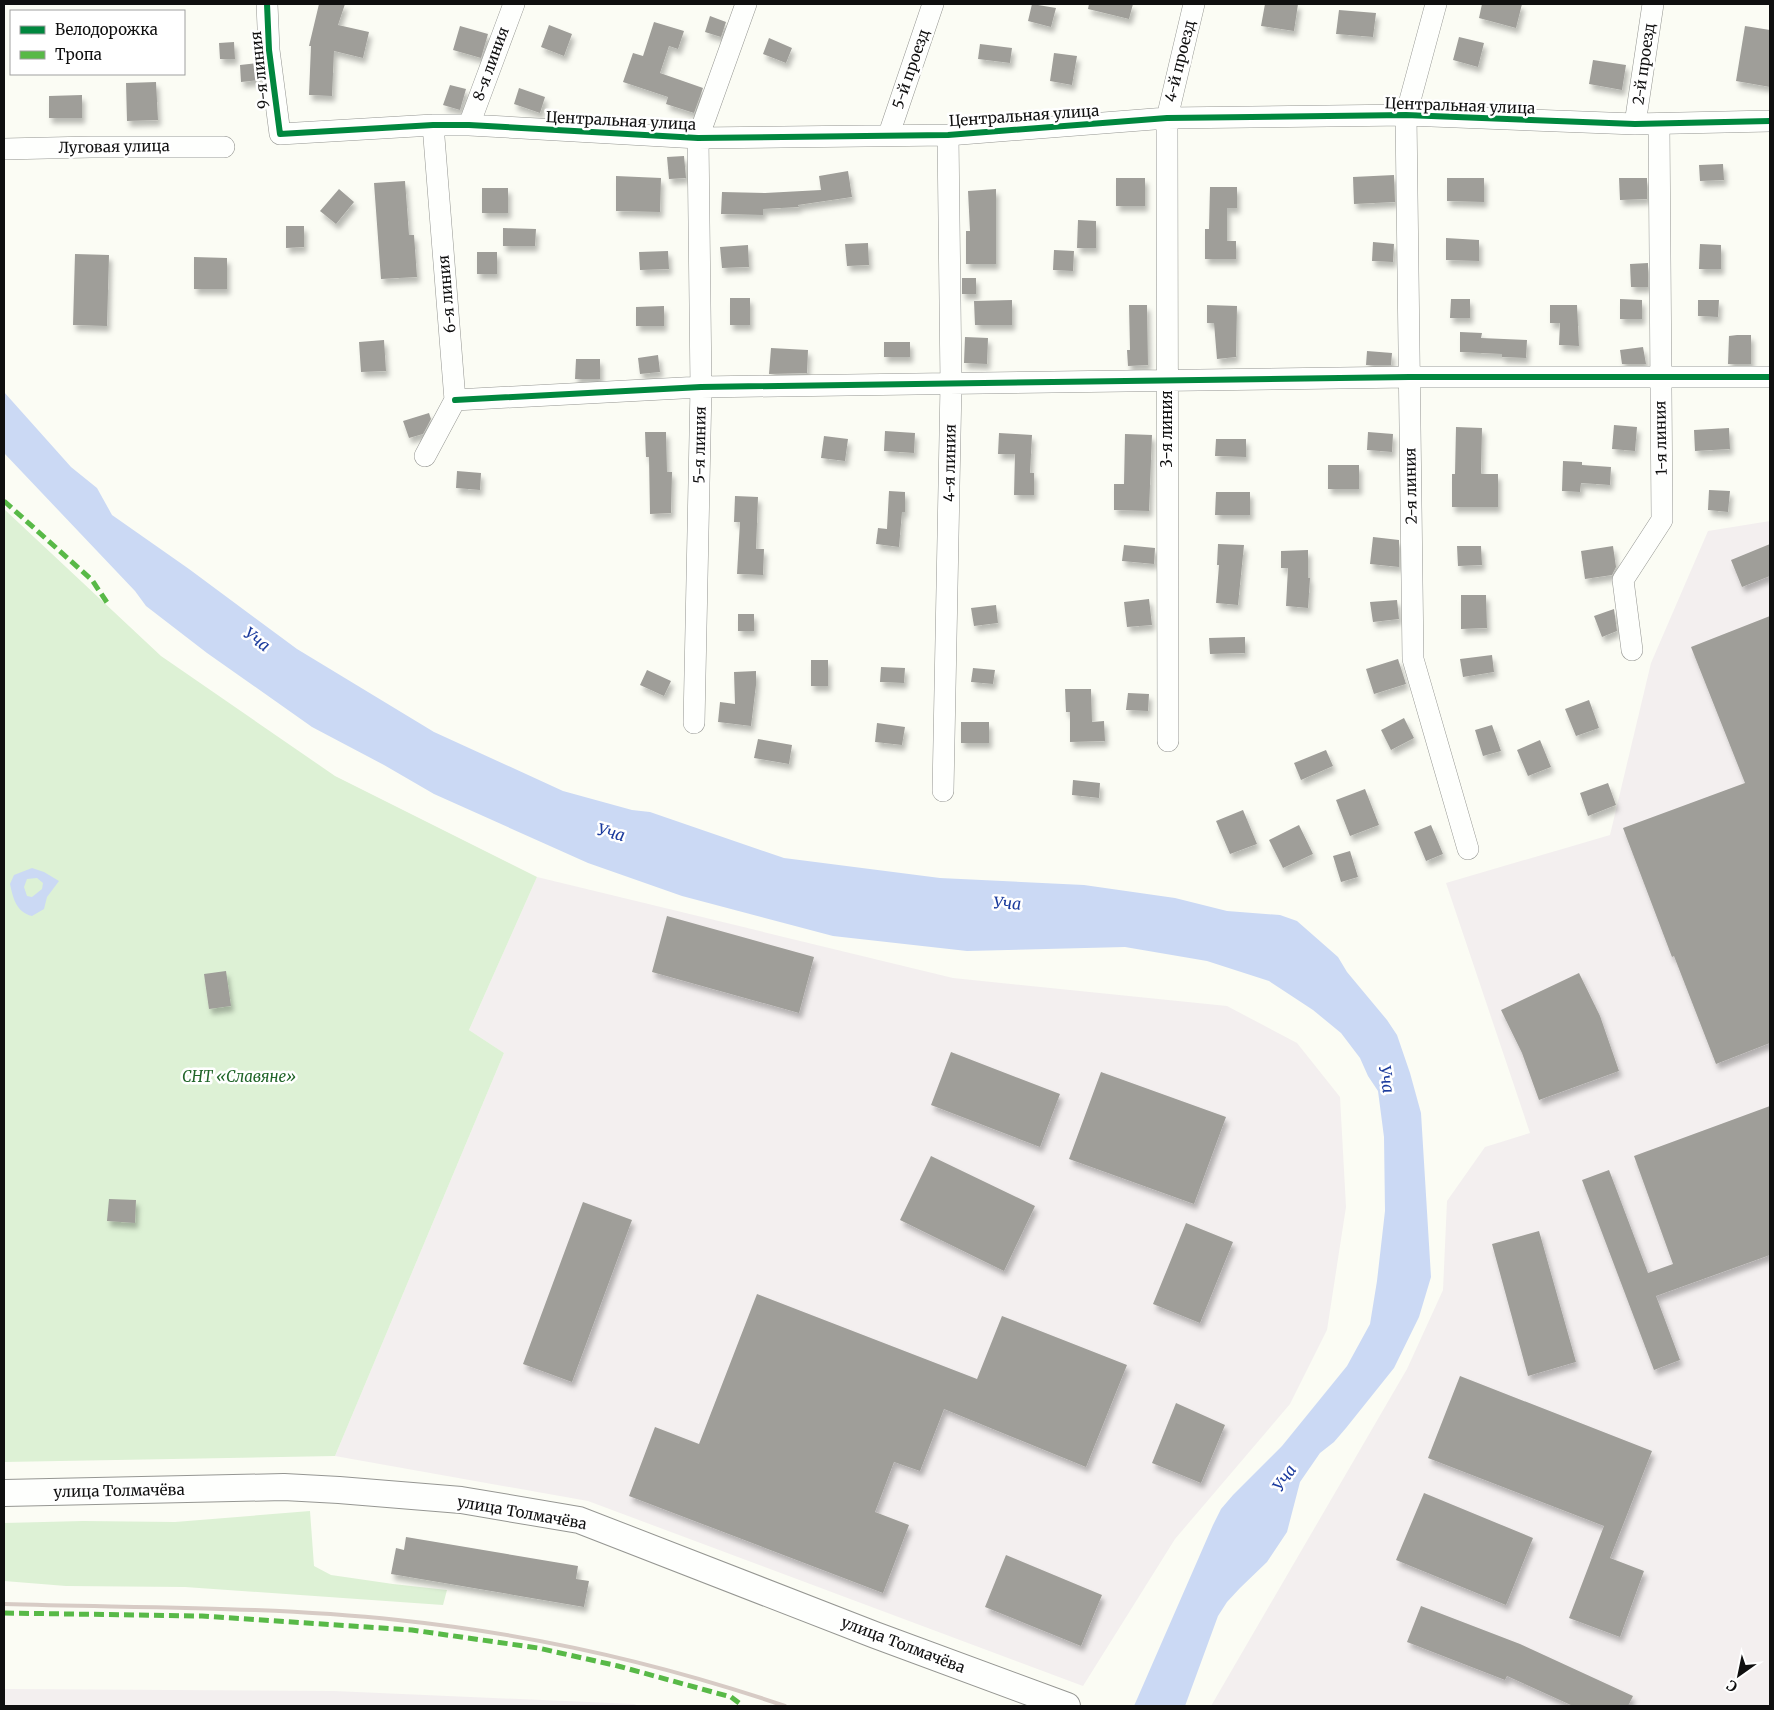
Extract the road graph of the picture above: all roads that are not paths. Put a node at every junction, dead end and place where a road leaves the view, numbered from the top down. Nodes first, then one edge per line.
1 (267, 4) edge
2 (514, 4) edge
3 (746, 4) edge
4 (933, 4) edge
5 (1194, 4) edge
6 (1436, 4) edge
7 (1653, 4) edge
8 (1406, 115) junction
9 (1167, 118) junction
10 (1770, 121) edge
11 (1635, 124) junction
12 (1659, 124) junction
13 (433, 125) junction
14 (469, 125) junction
15 (280, 134) joint
16 (889, 134) junction
17 (948, 135) junction
18 (698, 138) junction
19 (224, 147) dead end
20 (4, 149) edge
21 (1409, 377) junction
22 (1660, 377) junction
23 (1770, 377) edge
24 (1167, 380) junction
25 (951, 384) junction
26 (701, 387) junction
27 (455, 400) junction
28 (426, 456) dead end
29 (1632, 650) dead end
30 (694, 723) dead end
31 (1168, 741) dead end
32 (943, 791) dead end
33 (1468, 849) dead end
34 (4, 1493) edge
35 (1068, 1706) edge

1 - 15 street, 9-я линия
2 - 14 street, 8-я линия
3 - 18 street
4 - 16 street, 5-й проезд
5 - 9 street, 4-й проезд
6 - 8 street, 2-я линия
7 - 11 street, 2-й проезд
8 - 9 street, Центральная улица
8 - 11 street, Центральная улица
8 - 21 street, 2-я линия
9 - 17 street, Центральная улица
9 - 24 street, 3-я линия
10 - 12 street, Центральная улица
11 - 12 street, Центральная улица
12 - 22 street, 1-я линия
13 - 14 street, Центральная улица
13 - 15 street, Центральная улица
13 - 27 street, 6-я линия
14 - 18 street, Центральная улица
16 - 17 street, Центральная улица
16 - 18 street, Центральная улица
17 - 25 street, 4-я линия
18 - 26 street, 5-я линия
19 - 20 street, Луговая улица
21 - 22 street
21 - 24 street
21 - 33 street, 2-я линия
22 - 23 street
22 - 29 street, 1-я линия
24 - 25 street
24 - 31 street, 3-я линия
25 - 26 street
25 - 32 street, 4-я линия
26 - 27 street
26 - 30 street, 5-я линия
27 - 28 street
34 - 35 street, улица Толмачёва

